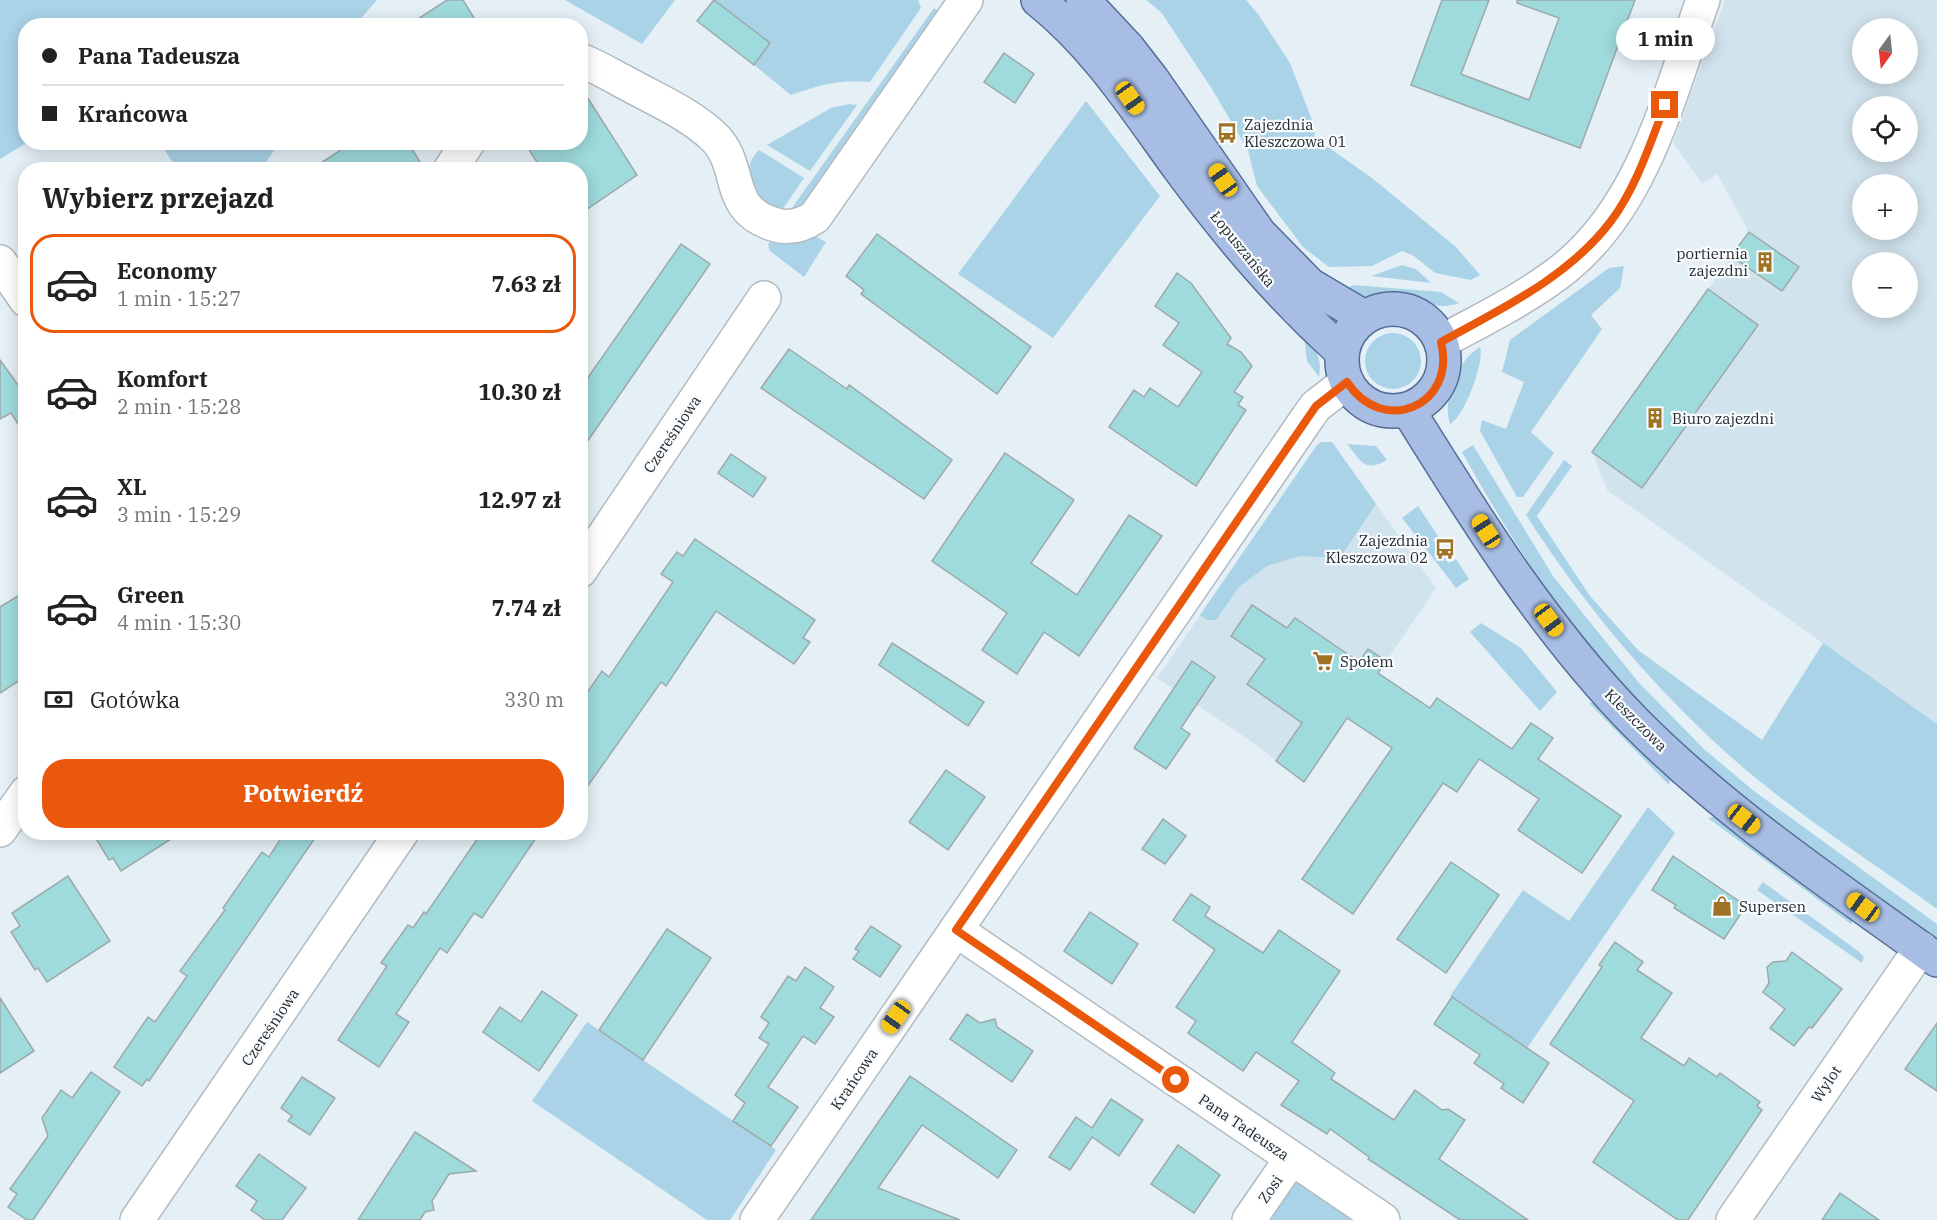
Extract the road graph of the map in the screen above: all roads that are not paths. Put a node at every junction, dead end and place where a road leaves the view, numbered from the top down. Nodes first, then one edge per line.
1 (966, 0) edge
2 (1038, 0) edge
3 (1083, 0) edge
4 (1703, 0) edge
5 (588, 64) edge
6 (0, 262) edge
7 (18, 288) edge
8 (764, 298) dead end
9 (1364, 317) junction
10 (1441, 342) junction
11 (1345, 367) junction
12 (1408, 410) junction
13 (588, 559) edge
14 (18, 804) edge
15 (0, 830) edge
16 (397, 840) edge
17 (956, 930) junction
18 (1929, 954) edge
19 (1291, 1159) junction
20 (137, 1220) edge
21 (758, 1220) edge
22 (1249, 1220) edge
23 (1383, 1220) edge
24 (1733, 1220) edge

1 - 5 street
2 - 11 main road, Łopuszańska
3 - 9 main road, Łopuszańska
4 - 10 street
6 - 7 street
8 - 13 street, Czereśniowa
9 - 10 main road
9 - 11 main road
10 - 12 main road
11 - 12 main road
11 - 17 street, Krańcowa
12 - 18 main road, Kleszczowa
14 - 15 street
16 - 20 street, Czereśniowa
17 - 19 street, Pana Tadeusza
17 - 21 street, Krańcowa
18 - 24 street, Wylot
19 - 22 street, Zosi
19 - 23 street, Pana Tadeusza

